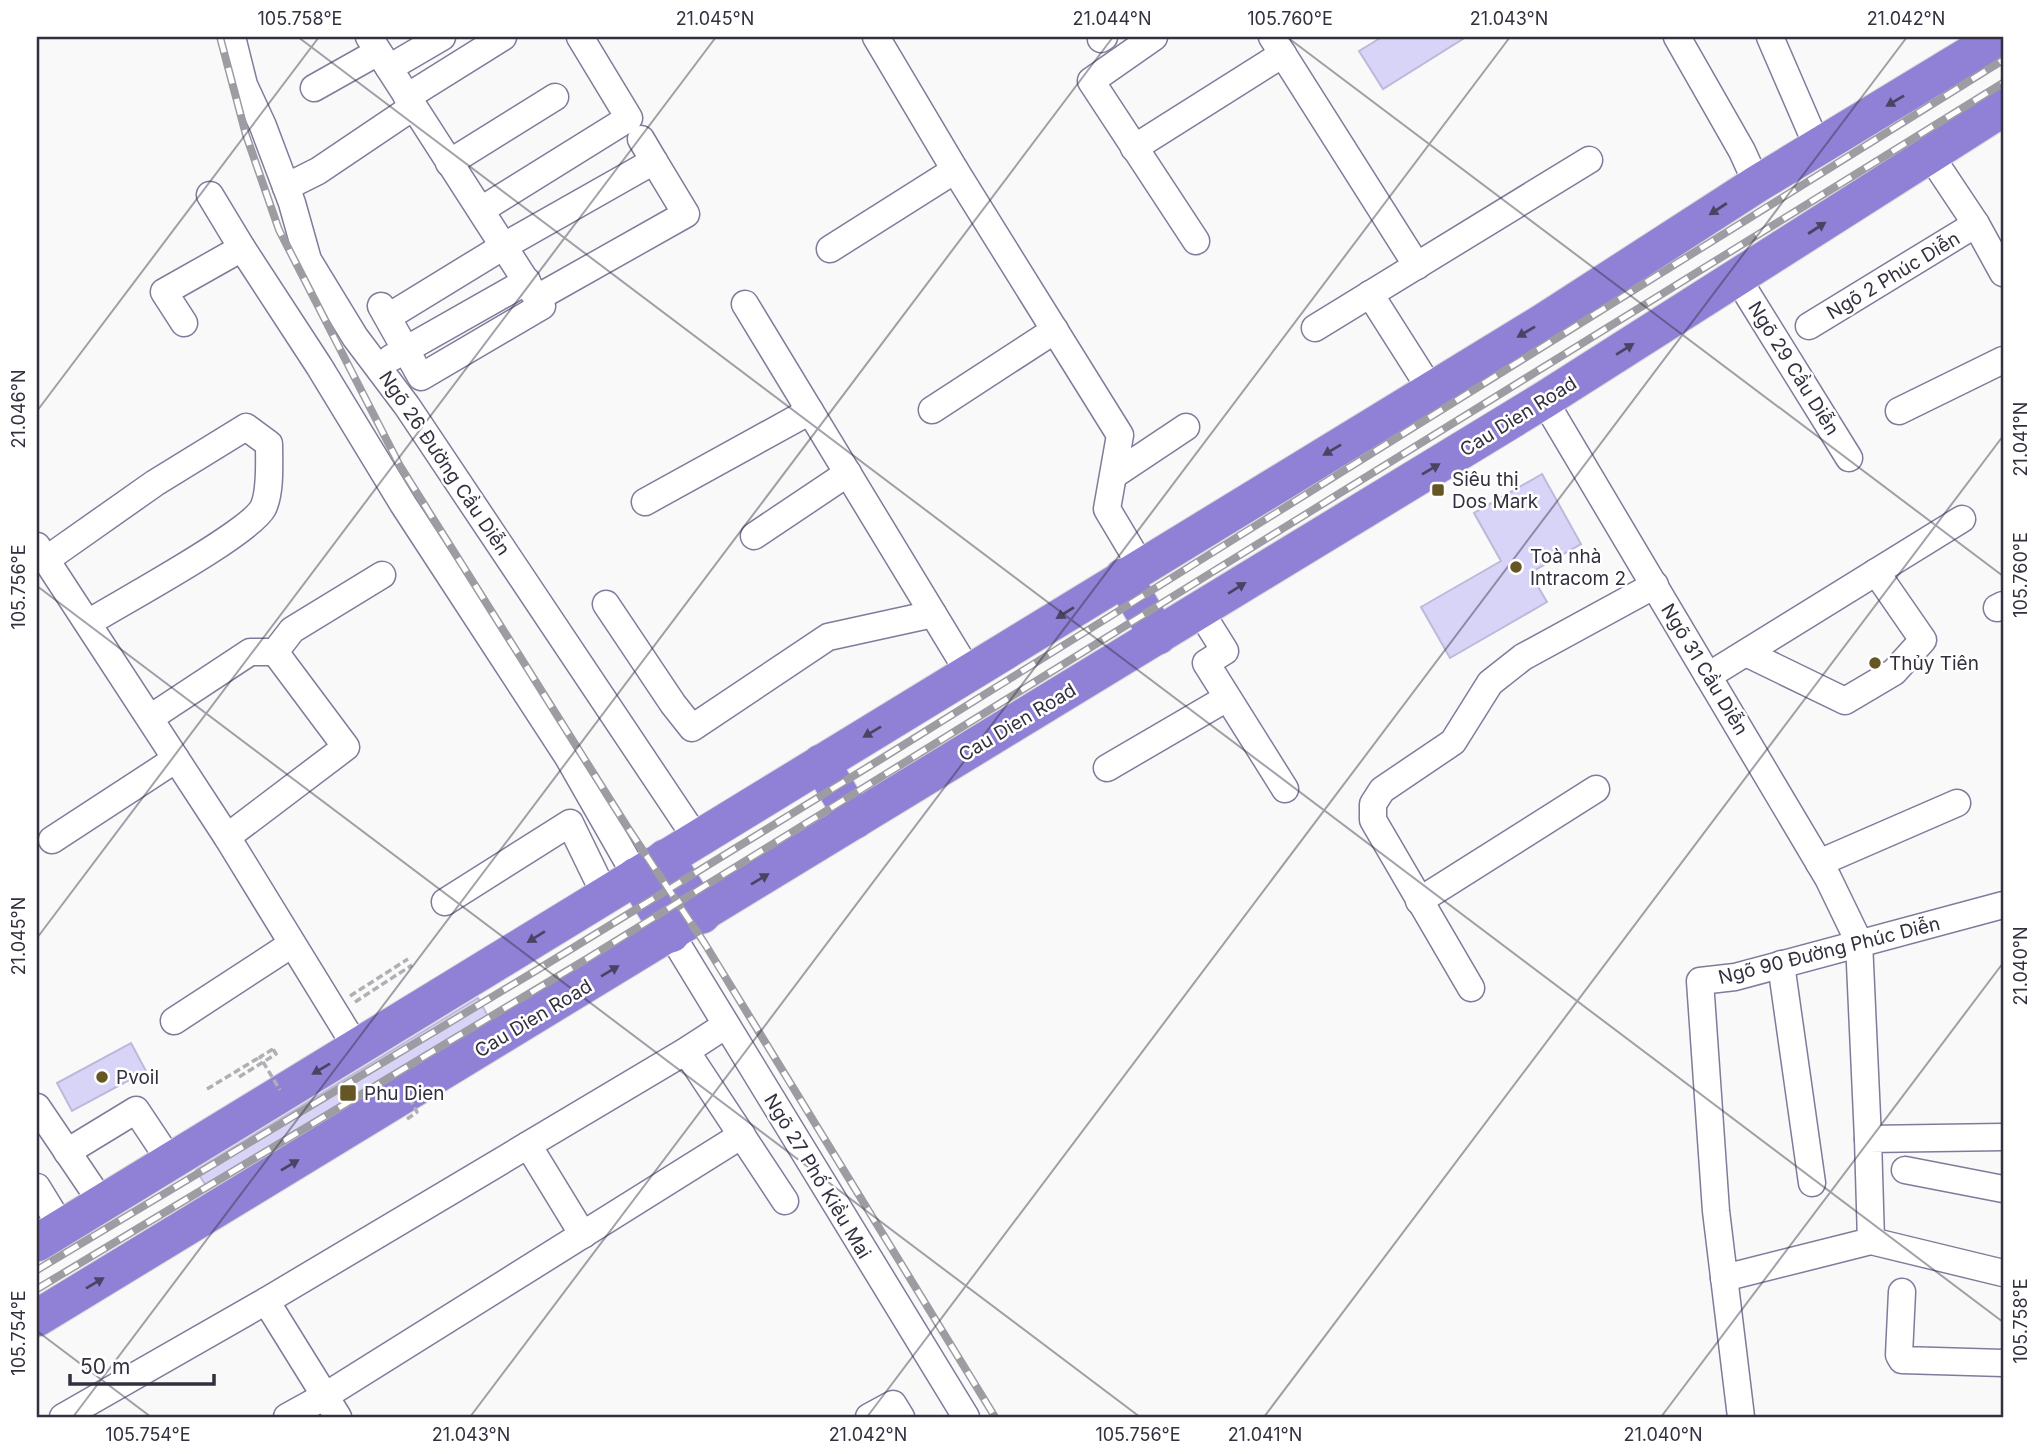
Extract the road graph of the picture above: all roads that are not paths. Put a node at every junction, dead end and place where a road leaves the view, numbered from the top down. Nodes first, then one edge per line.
1 (232, 37) edge
2 (442, 37) edge
3 (503, 37) edge
4 (580, 37) edge
5 (876, 37) edge
6 (1154, 37) edge
7 (1677, 37) edge
8 (1770, 37) edge
9 (1999, 37) edge
10 (1277, 45) edge
11 (379, 52) edge
12 (314, 88) dead end
13 (555, 97) dead end
14 (410, 102) junction
15 (1997, 112) edge
16 (642, 140) junction
17 (1134, 148) junction
18 (1818, 148) junction
19 (1930, 155) junction
20 (1589, 160) dead end
21 (449, 163) junction
22 (955, 170) junction
23 (1757, 184) junction
24 (286, 187) junction
25 (210, 195) dead end
26 (481, 210) junction
27 (1976, 224) junction
28 (1196, 241) dead end
29 (504, 246) junction
30 (242, 248) junction
31 (830, 249) dead end
32 (1417, 266) junction
33 (2003, 273) edge
34 (1738, 279) junction
35 (532, 289) junction
36 (1370, 295) junction
37 (745, 304) dead end
38 (184, 323) dead end
39 (1809, 326) dead end
40 (1315, 328) dead end
41 (1055, 330) junction
42 (405, 350) junction
43 (2003, 360) edge
44 (378, 366) junction
45 (1432, 390) junction
46 (1544, 400) junction
47 (932, 410) dead end
48 (810, 411) junction
49 (1899, 411) dead end
50 (1186, 427) dead end
51 (1849, 458) dead end
52 (848, 473) junction
53 (1114, 475) junction
54 (645, 502) dead end
55 (1962, 519) dead end
56 (754, 537) dead end
57 (42, 553) edge
58 (1132, 572) junction
59 (1876, 572) junction
60 (382, 575) dead end
61 (1655, 585) junction
62 (606, 604) dead end
63 (1200, 611) junction
64 (933, 614) junction
65 (88, 623) junction
66 (1158, 636) junction
67 (275, 652) junction
68 (1746, 653) junction
69 (969, 673) junction
70 (1708, 676) junction
71 (1227, 698) junction
72 (150, 718) junction
73 (176, 759) junction
74 (821, 763) junction
75 (1107, 768) dead end
76 (1285, 789) dead end
77 (1596, 789) dead end
78 (1957, 803) dead end
79 (855, 820) junction
80 (227, 837) junction
81 (696, 838) junction
82 (52, 840) dead end
83 (1819, 863) junction
84 (650, 867) junction
85 (605, 895) junction
86 (1419, 901) junction
87 (445, 902) dead end
88 (2003, 905) edge
89 (702, 915) junction
90 (671, 934) junction
91 (1859, 942) junction
92 (292, 944) junction
93 (1781, 964) junction
94 (1471, 988) dead end
95 (174, 1021) dead end
96 (726, 1025) junction
97 (356, 1047) junction
98 (686, 1051) junction
99 (37, 1107) edge
100 (743, 1135) junction
101 (2003, 1137) edge
102 (1868, 1139) junction
103 (528, 1144) junction
104 (67, 1152) junction
105 (170, 1161) junction
106 (1905, 1170) dead end
107 (1812, 1183) dead end
108 (37, 1187) edge
109 (2003, 1189) edge
110 (785, 1201) dead end
111 (102, 1203) junction
112 (49, 1235) edge
113 (583, 1235) junction
114 (1871, 1241) junction
115 (2003, 1273) edge
116 (1724, 1278) junction
117 (1902, 1292) dead end
118 (266, 1300) junction
119 (37, 1318) edge
120 (2003, 1363) edge
121 (331, 1407) edge
122 (63, 1417) edge
123 (287, 1417) edge
124 (869, 1417) edge
125 (901, 1417) edge
126 (966, 1417) edge
127 (1741, 1417) edge

1 - 24 street
2 - 11 street
3 - 14 street
4 - 16 street
5 - 22 street
6 - 17 street
7 - 23 street
8 - 18 street
9 -> 18 highway
10 - 17 street
10 - 32 street
11 - 12 street
11 - 14 street
13 - 21 street
14 - 21 street
14 - 24 street
15 - 19 highway, Cau Dien Road
16 - 26 street
16 - 29 street
16 - 35 street, Ngõ 26 Đường Cầu Diễn
17 - 28 street
18 - 23 highway
19 - 27 street
34 -> 19 highway, Cau Dien Road
20 - 32 street
21 - 26 street
22 - 31 street
22 - 41 street
23 -> 45 highway
24 - 44 street
25 - 30 street
26 - 29 street
27 - 33 street
27 - 39 street, Ngõ 2 Phúc Diễn
29 - 35 street
29 - 42 street
30 - 38 street
30 - 84 street
32 - 36 street
46 -> 34 highway, Cau Dien Road
34 - 51 street, Ngõ 29 Cầu Diễn
35 - 42 street, Ngõ 26 Đường Cầu Diễn
36 - 40 street
36 - 45 street
37 - 48 street
41 - 47 street
41 - 53 street
42 - 44 street, Ngõ 26 Đường Cầu Diễn
43 - 49 street
44 - 81 street, Ngõ 26 Đường Cầu Diễn
45 -> 58 highway
46 - 61 street, Ngõ 31 Cầu Diễn
63 -> 46 highway, Cau Dien Road
48 - 52 street
48 - 54 street
50 - 53 street
52 - 56 street
52 - 64 street
53 - 58 street
55 - 59 street
57 - 65 street
57 - 65 street
58 - 66 highway
58 -> 69 highway
59 - 68 street
59 - 68 street
60 - 67 street
61 - 70 street, Ngõ 31 Cầu Diễn
61 - 86 street
62 - 64 street
63 - 66 highway, Cau Dien Road
63 - 71 street
64 - 69 street
65 - 72 street
66 - 79 highway, Cau Dien Road
67 - 72 street
67 - 80 street
68 - 70 street
69 -> 74 highway
70 - 83 street, Ngõ 31 Cầu Diễn
71 - 75 street
71 - 76 street
72 - 73 street
73 - 80 street
73 - 82 street
74 - 79 highway
74 - 81 highway
77 - 86 street
78 - 83 street
89 -> 79 highway, Cau Dien Road
80 - 92 street
81 - 84 highway
83 - 91 street, Ngõ 31 Cầu Diễn
84 - 85 highway
84 - 89 highway
84 - 90 highway
85 - 87 street
85 -> 97 highway
86 - 94 street
88 - 91 street, Ngõ 90 Đường Phúc Diễn
89 - 90 highway, Cau Dien Road
90 - 96 street, Ngõ 27 Phố Kiều Mai
119 -> 90 highway, Cau Dien Road
91 - 93 street, Ngõ 90 Đường Phúc Diễn
91 - 102 street
92 - 95 street
92 - 97 street
93 - 107 street
93 - 116 street, Ngõ 90 Đường Phúc Diễn
96 - 98 street
96 - 126 street, Ngõ 27 Phố Kiều Mai
97 -> 105 highway
98 - 100 street
98 - 103 street
99 - 104 street
100 - 110 street
100 - 113 street
101 - 102 street
102 - 114 street
103 - 113 street
103 - 118 street
104 - 105 street
104 - 111 street
105 - 111 highway
106 - 109 street
108 - 112 street
111 - 112 highway
113 - 121 street
114 - 115 street
114 - 116 street
116 - 127 street, Ngõ 90 Đường Phúc Diễn
117 - 120 street
118 - 121 street
118 - 122 street
121 - 123 street
124 - 125 street

